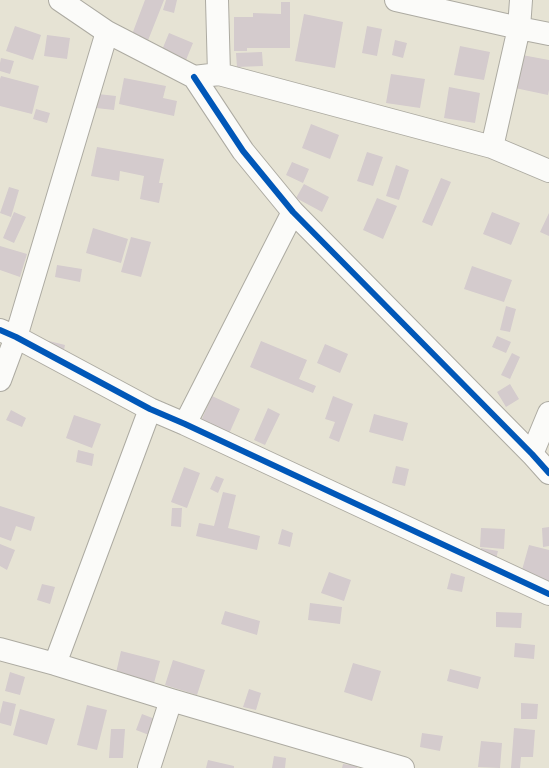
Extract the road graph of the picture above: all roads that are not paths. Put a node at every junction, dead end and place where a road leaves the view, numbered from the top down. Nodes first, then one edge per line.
1 (60, 0) edge
2 (217, 0) edge
3 (396, 0) edge
4 (521, 0) edge
5 (519, 28) junction
6 (107, 32) junction
7 (549, 34) edge
8 (219, 74) junction
9 (194, 77) junction
10 (492, 147) junction
11 (549, 171) edge
12 (294, 212) junction
13 (8, 333) edge
14 (0, 380) edge
15 (150, 409) junction
16 (549, 413) edge
17 (185, 424) junction
18 (532, 454) junction
19 (549, 473) edge
20 (549, 594) edge
21 (0, 649) edge
22 (55, 664) junction
23 (170, 700) junction
24 (149, 768) edge
25 (404, 768) edge

1 - 6 street
2 - 8 street
3 - 5 street
4 - 5 street
5 - 7 street
5 - 10 street
6 - 9 street
6 - 13 street
8 - 9 street
8 - 10 street
9 - 12 street
10 - 11 street
12 - 17 street
12 - 18 street
13 - 14 street
13 - 15 street
15 - 17 street
15 - 22 street
16 - 18 street
17 - 20 street
18 - 19 street
21 - 22 street
22 - 23 street
23 - 24 street
23 - 25 street

